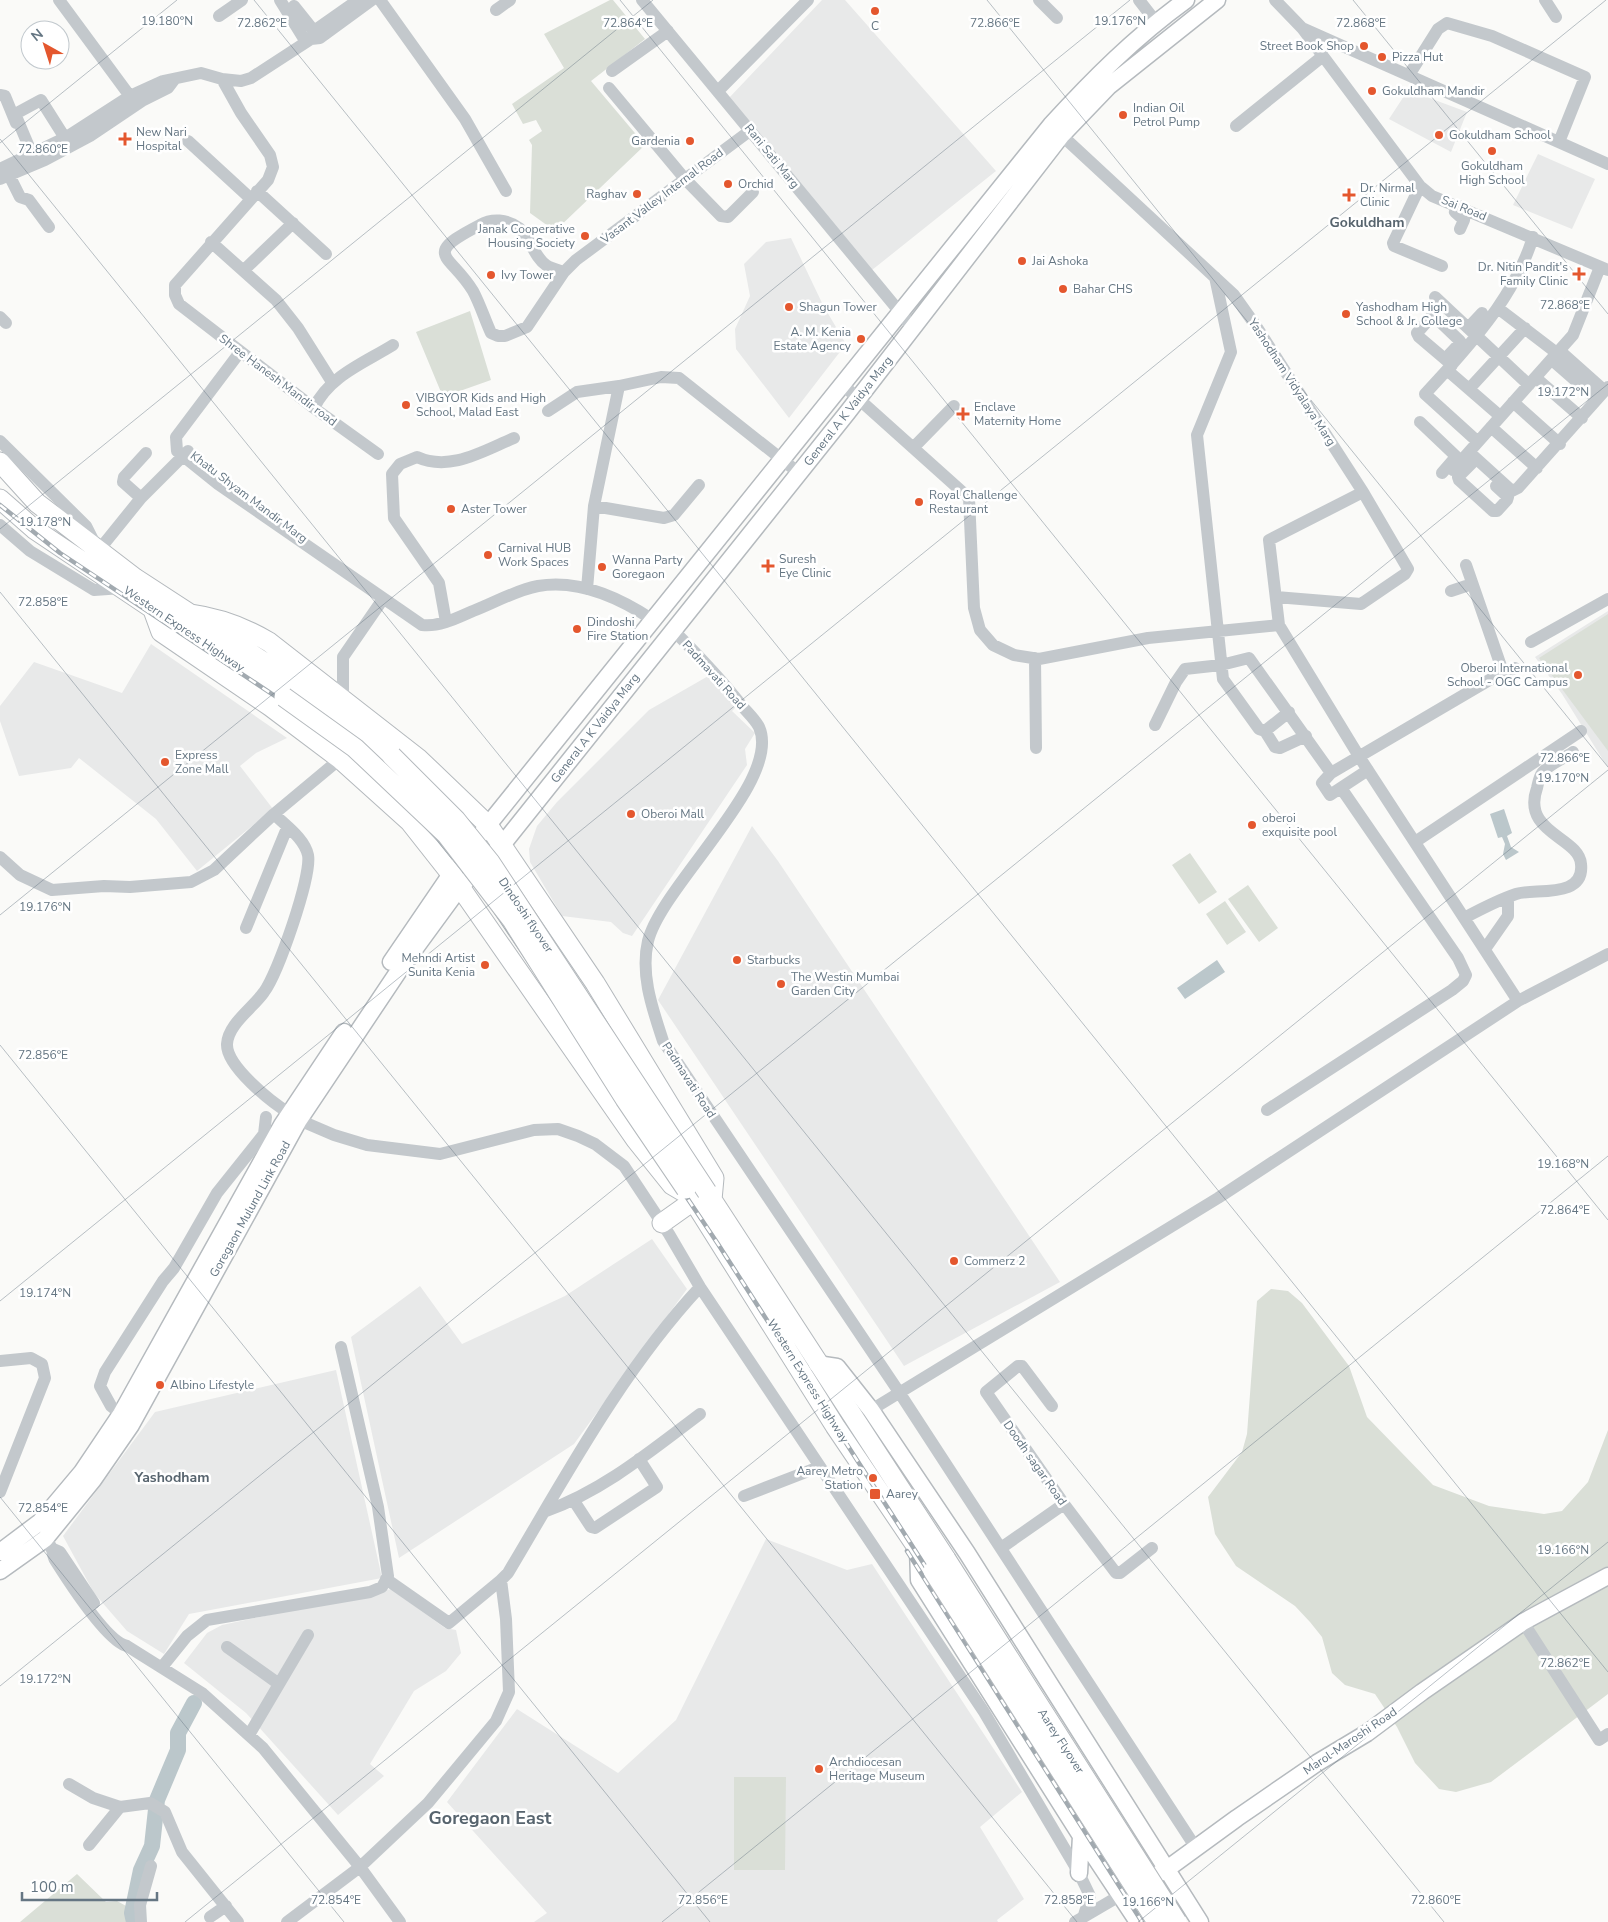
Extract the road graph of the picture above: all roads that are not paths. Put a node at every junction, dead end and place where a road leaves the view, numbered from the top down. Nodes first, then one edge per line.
1 (60, 0) edge
2 (242, 0) edge
3 (280, 0) edge
4 (289, 0) edge
5 (510, 0) edge
6 (642, 0) edge
7 (808, 0) edge
8 (1039, 0) edge
9 (1140, 0) edge
10 (1186, 0) edge
11 (1217, 0) edge
12 (1275, 0) edge
13 (1545, 0) edge
14 (363, 4) edge
15 (496, 10) dead end
16 (219, 16) dead end
17 (1556, 17) dead end
18 (1057, 18) dead end
19 (1156, 22) junction
20 (1302, 28) junction
21 (668, 31) junction
22 (310, 37) junction
23 (1323, 56) junction
24 (612, 71) dead end
25 (1409, 76) junction
26 (222, 79) junction
27 (609, 88) dead end
28 (719, 90) junction
29 (0, 95) edge
30 (133, 100) junction
31 (1236, 126) dead end
32 (1056, 130) junction
33 (749, 131) junction
34 (72, 138) junction
35 (188, 141) dead end
36 (1559, 142) junction
37 (33, 160) junction
38 (1608, 164) edge
39 (3, 174) edge
40 (684, 179) junction
41 (1420, 186) junction
42 (506, 191) dead end
43 (753, 192) dead end
44 (254, 195) junction
45 (1454, 209) junction
46 (293, 224) junction
47 (49, 228) dead end
48 (1460, 229) dead end
49 (1532, 237) junction
50 (211, 242) junction
51 (326, 254) dead end
52 (1442, 266) dead end
53 (1604, 268) edge
54 (244, 270) junction
55 (564, 272) junction
56 (1215, 277) junction
57 (1435, 297) dead end
58 (1499, 308) junction
59 (1482, 313) dead end
60 (900, 315) junction
61 (913, 328) junction
62 (1525, 328) junction
63 (1473, 332) junction
64 (393, 345) dead end
65 (240, 352) junction
66 (1557, 355) junction
67 (1499, 358) junction
68 (1448, 365) junction
69 (1532, 381) junction
70 (332, 382) junction
71 (843, 385) junction
72 (619, 386) junction
73 (1469, 389) junction
74 (1602, 391) edge
75 (858, 399) junction
76 (1513, 402) junction
77 (954, 406) dead end
78 (314, 408) junction
79 (548, 411) dead end
80 (1498, 414) junction
81 (1582, 418) junction
82 (1420, 422) dead end
83 (1486, 427) junction
84 (514, 438) dead end
85 (1476, 440) junction
86 (0, 441) edge
87 (1560, 444) junction
88 (913, 448) junction
89 (182, 451) junction
90 (146, 453) dead end
91 (378, 454) dead end
92 (784, 460) junction
93 (1460, 460) junction
94 (0, 462) edge
95 (1537, 468) junction
96 (799, 473) junction
97 (698, 484) dead end
98 (1363, 492) junction
99 (141, 498) junction
100 (0, 500) edge
101 (594, 506) junction
102 (0, 526) edge
103 (95, 547) junction
104 (1466, 565) dead end
105 (128, 583) junction
106 (1472, 584) junction
107 (588, 586) junction
108 (1451, 591) dead end
109 (378, 593) junction
110 (1276, 597) junction
111 (1608, 599) edge
112 (153, 610) junction
113 (190, 614) junction
114 (655, 617) junction
115 (446, 620) junction
116 (1279, 625) junction
117 (673, 630) junction
118 (1217, 632) junction
119 (1531, 642) dead end
120 (1035, 658) junction
121 (1221, 665) junction
122 (1515, 668) dead end
123 (1502, 672) junction
124 (289, 690) junction
125 (343, 698) junction
126 (1289, 712) junction
127 (1155, 725) dead end
128 (1265, 731) junction
129 (1581, 731) dead end
130 (1306, 736) junction
131 (1036, 748) dead end
132 (1573, 752) dead end
133 (1360, 758) junction
134 (340, 759) junction
135 (1368, 770) junction
136 (1331, 773) junction
137 (1341, 788) junction
138 (274, 814) junction
139 (488, 825) junction
140 (287, 828) junction
141 (1415, 842) junction
142 (502, 845) junction
143 (0, 857) edge
144 (455, 881) junction
145 (1508, 898) junction
146 (1464, 918) junction
147 (246, 928) dead end
148 (1485, 949) junction
149 (573, 950) junction
150 (1608, 954) edge
151 (525, 982) junction
152 (1518, 1001) junction
153 (1267, 1110) dead end
154 (294, 1116) junction
155 (266, 1117) dead end
156 (697, 1195) junction
157 (662, 1223) junction
158 (700, 1287) junction
159 (341, 1347) dead end
160 (0, 1361) edge
161 (817, 1364) junction
162 (144, 1386) junction
163 (898, 1392) junction
164 (1052, 1406) dead end
165 (871, 1410) junction
166 (121, 1414) junction
167 (700, 1414) dead end
168 (639, 1460) junction
169 (819, 1467) junction
170 (0, 1492) edge
171 (744, 1496) dead end
172 (574, 1501) junction
173 (1064, 1504) junction
174 (546, 1511) junction
175 (35, 1526) junction
176 (48, 1543) junction
177 (918, 1547) junction
178 (1001, 1548) junction
179 (1152, 1548) dead end
180 (0, 1552) edge
181 (939, 1565) junction
182 (0, 1571) edge
183 (1608, 1576) edge
184 (386, 1579) junction
185 (500, 1580) junction
186 (1524, 1622) junction
187 (308, 1635) dead end
188 (227, 1646) dead end
189 (162, 1667) junction
190 (279, 1684) junction
191 (1608, 1734) edge
192 (249, 1736) junction
193 (69, 1784) dead end
194 (120, 1807) junction
195 (1081, 1836) junction
196 (89, 1845) dead end
197 (1196, 1848) junction
198 (151, 1866) dead end
199 (360, 1867) junction
200 (1167, 1869) junction
201 (1079, 1872) junction
202 (1121, 1895) junction
203 (226, 1906) junction
204 (210, 1917) dead end
205 (1080, 1919) edge
206 (235, 1921) edge
207 (141, 1922) edge
208 (287, 1922) edge
209 (400, 1922) edge
210 (1138, 1922) edge
211 (1158, 1922) edge
212 (1177, 1922) edge
213 (1200, 1922) edge

1 - 30 street
2 - 16 street
3 - 22 street
4 - 22 street
5 - 15 street
6 - 21 street, Rani Sati Marg
7 - 28 street
8 - 18 street
9 - 19 street
10 - 19 main road, General A K Vaidya Marg
11 - 32 main road, General A K Vaidya Marg
12 - 20 street
13 - 17 street
14 - 22 street
14 - 42 street
19 - 32 main road, General A K Vaidya Marg
20 - 23 street, Sai Road
20 - 25 street
21 - 24 street
21 - 28 street, Rani Sati Marg
22 - 26 street
23 - 31 street
23 - 41 street, Sai Road
25 - 36 street
25 - 36 street
26 - 30 street
26 - 44 street
27 - 40 street
28 - 33 street, Rani Sati Marg
29 - 37 street
30 - 34 street
32 - 56 street, Yashodham Vidyalaya Marg
32 - 60 main road, General A K Vaidya Marg
32 - 61 main road, General A K Vaidya Marg
33 - 40 street, Vasant Valley Internal Road
33 - 60 street, Rani Sati Marg
34 - 37 street
34 - 37 street
35 - 44 street
36 - 38 street
37 - 39 street
39 - 47 street
40 - 43 street
40 - 55 street, Vasant Valley Internal Road
41 - 45 street, Sai Road
41 - 52 street
44 - 46 street
44 - 50 street
45 - 48 street
45 - 49 street, Sai Road
46 - 51 street
46 - 54 street
49 - 53 street, Sai Road
49 - 58 street
50 - 54 street
50 - 65 street, Shree Hanesh Mandir road
53 - 66 street
54 - 70 street
55 - 55 street, Vasant Valley Internal Road
56 - 98 street, Yashodham Vidyalaya Marg
56 - 118 street
57 - 63 street
58 - 62 street
58 - 63 street
59 - 63 street
60 - 61 street, Rani Sati Marg
60 - 71 main road, General A K Vaidya Marg
61 - 75 main road, General A K Vaidya Marg
62 - 66 street
62 - 67 street
63 - 67 street
63 - 68 street
64 - 70 street
65 - 78 street, Shree Hanesh Mandir road
65 - 89 street
66 - 69 street
66 - 74 street
67 - 69 street
67 - 73 street
68 - 73 street
68 - 85 street
69 - 76 street
69 - 81 street
70 - 78 street
71 - 75 street
71 - 92 main road, General A K Vaidya Marg
72 - 79 street
72 - 92 street
72 - 101 street
73 - 80 street
74 - 81 street
75 - 88 street
75 - 96 main road, General A K Vaidya Marg
76 - 80 street
76 - 87 street
77 - 88 street
78 - 91 street, Shree Hanesh Mandir road
80 - 83 street
81 - 87 street
82 - 93 street
83 - 85 street
83 - 95 street
84 - 115 street
85 - 93 street
86 - 103 street
87 - 95 street
88 - 120 street
89 - 99 street
89 - 109 street, Khatu Shyam Mandir Marg
90 - 99 street
92 - 96 street
92 - 114 main road, General A K Vaidya Marg
93 - 95 street
94 - 103 highway
96 - 117 main road, General A K Vaidya Marg
97 - 101 street
98 - 110 street
98 - 110 street, Yashodham Vidyalaya Marg
99 - 103 street
100 - 105 highway, Western Express Highway
101 - 107 street
102 - 105 street
103 - 105 highway
104 - 106 street
105 - 112 highway, Western Express Highway
105 - 113 highway, Western Express Highway
106 - 108 street
106 - 123 street
107 - 114 street, Khatu Shyam Mandir Marg
107 - 115 street, Khatu Shyam Mandir Marg
109 - 115 street, Khatu Shyam Mandir Marg
109 - 125 street
110 - 116 street
111 - 119 street
112 - 124 highway, Western Express Highway
112 - 134 highway
113 - 124 highway, Western Express Highway
113 - 125 highway
114 - 139 main road, General A K Vaidya Marg
116 - 118 street
116 - 133 street
117 - 142 main road, General A K Vaidya Marg
117 - 163 street, Padmavati Road
118 - 120 street
118 - 121 street
120 - 131 street
121 - 126 street
121 - 127 street
121 - 128 street
122 - 123 street
123 - 133 street
124 - 156 highway, Dindoshi flyover, bridge
125 - 139 highway
126 - 128 street
126 - 130 street
128 - 130 street
129 - 141 street
130 - 136 street
132 - 145 street
133 - 135 street
133 - 136 street
134 - 138 street
134 - 144 highway
135 - 137 street
135 - 141 street
136 - 137 street
137 - 153 street
138 - 140 street
138 - 143 street
139 - 142 highway
139 - 144 main road, General A K Vaidya Marg
140 - 147 street
140 - 154 street
141 - 146 street
142 - 144 main road, Goregaon Mulund Link Road
142 - 149 highway
144 - 151 highway
144 - 154 main road, Goregaon Mulund Link Road
145 - 146 street
145 - 148 street
146 - 148 street
148 - 152 street
149 - 151 highway
149 - 156 highway
150 - 152 street
151 - 156 highway
152 - 163 street
154 - 157 street
154 - 162 main road, Goregaon Mulund Link Road
155 - 166 street
156 - 157 highway
156 - 161 highway, Western Express Highway
156 - 177 highway, Western Express Highway
157 - 158 street
158 - 169 street
158 - 174 street
159 - 184 street
160 - 170 street
161 - 165 main road
161 - 181 highway, Western Express Highway
162 - 166 main road, Goregaon Mulund Link Road
162 - 176 main road, Goregaon Mulund Link Road
163 - 165 street
163 - 178 street, Padmavati Road
164 - 173 street, Doodh sagar Road
165 - 200 main road
166 - 175 main road, Goregaon Mulund Link Road
167 - 168 street
168 - 172 street
168 - 172 street
169 - 171 street
169 - 201 street
172 - 174 street
173 - 178 street
173 - 179 street, Doodh sagar Road
174 - 185 street
175 - 176 street
175 - 180 main road, Goregaon Mulund Link Road
176 - 182 main road, Goregaon Mulund Link Road
176 - 189 street
177 - 181 highway, Western Express Highway
177 - 195 main road
178 - 197 street, Padmavati Road
181 - 211 highway, Aarey Flyover, bridge
181 - 212 highway, Aarey Flyover, bridge
183 - 186 main road, Marol-Maroshi Road
184 - 185 street
184 - 189 street
185 - 199 street
186 - 191 street
186 - 197 main road, Marol-Maroshi Road
187 - 190 street
188 - 190 street
189 - 192 street
190 - 192 street
192 - 199 street
193 - 194 street
194 - 196 street
194 - 203 street
195 - 201 main road
195 - 202 main road
197 - 200 main road, Marol-Maroshi Road
198 - 207 street
199 - 208 street
199 - 209 street
200 - 202 main road, Marol-Maroshi Road
200 - 213 main road
201 - 205 street
202 - 205 street
202 - 210 main road
203 - 204 street
203 - 206 street

